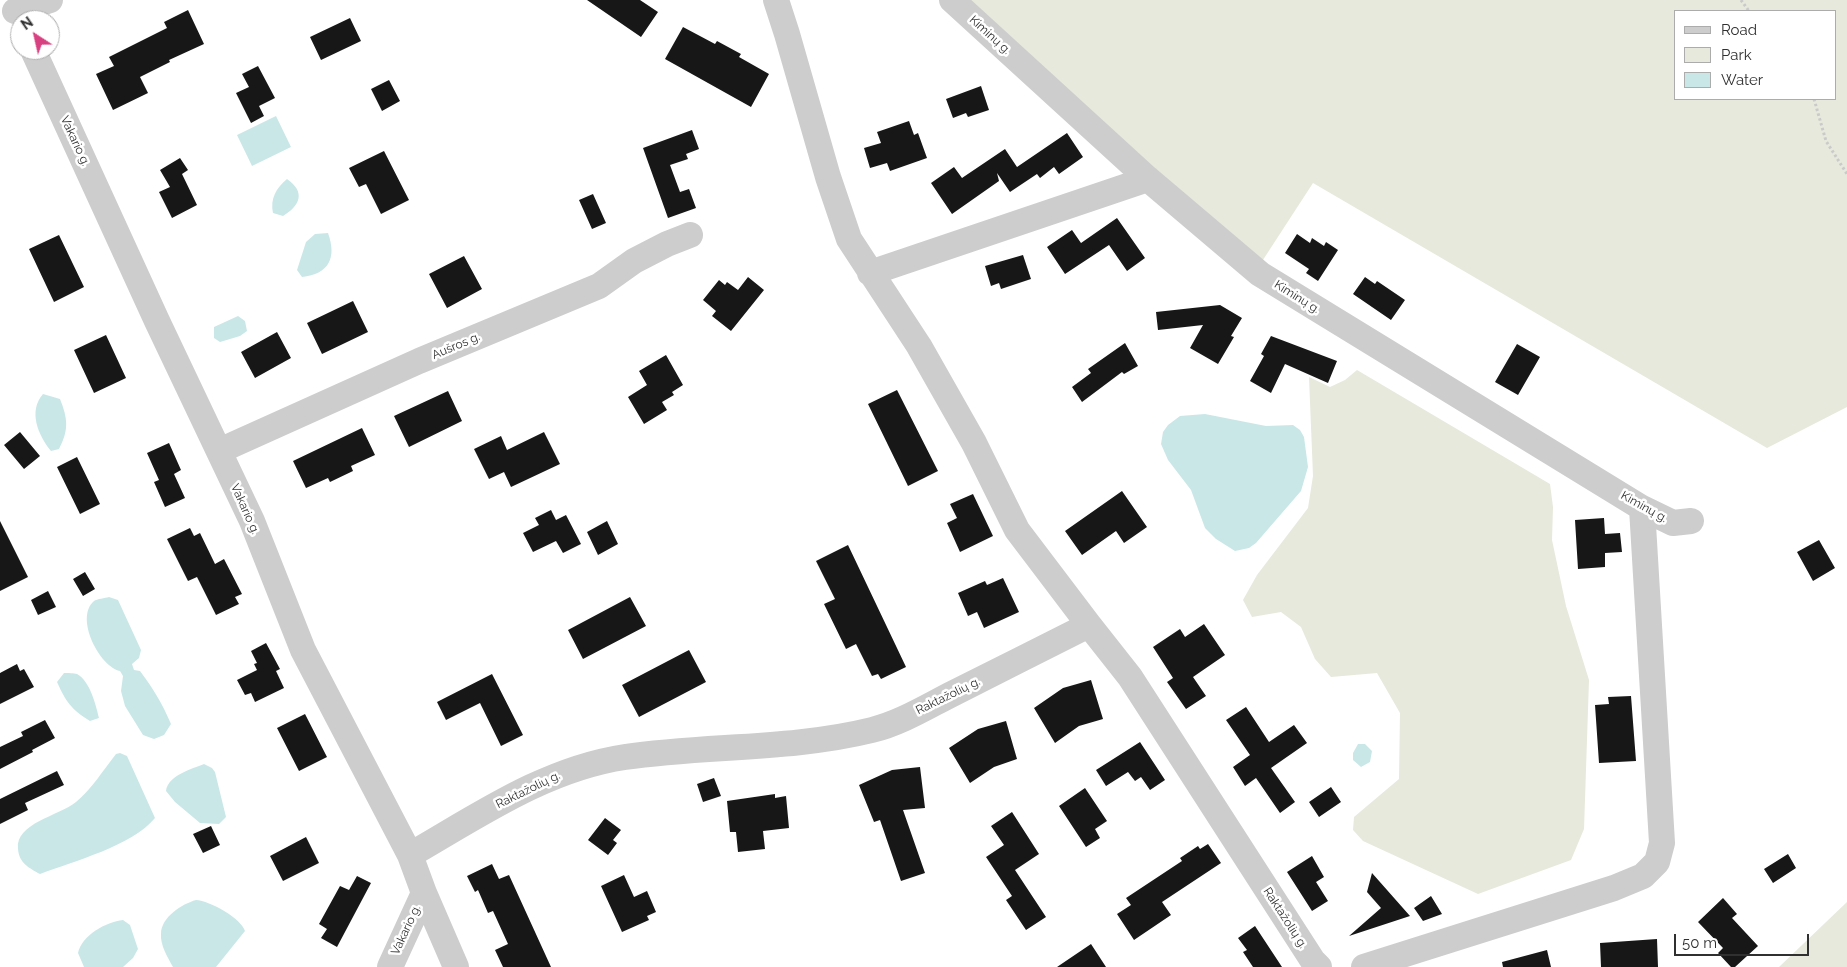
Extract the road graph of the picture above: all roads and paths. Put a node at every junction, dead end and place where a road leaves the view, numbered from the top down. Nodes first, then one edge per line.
1 (50, 0) edge
2 (776, 0) edge
3 (952, 0) edge
4 (18, 10) edge
5 (38, 60) edge
6 (1814, 100) edge
7 (1847, 174) edge
8 (1148, 179) junction
9 (690, 235) dead end
10 (870, 272) junction
11 (219, 451) junction
12 (1642, 508) junction
13 (1691, 521) dead end
14 (1090, 625) junction
15 (410, 855) junction
16 (424, 893) junction
17 (390, 967) edge
18 (456, 967) edge
19 (1319, 967) edge
20 (1364, 967) edge

1 - 4 street
2 - 10 street
3 - 8 street, Kiminų g.
5 - 11 street, Vakario g.
6 - 7 path
8 - 10 street
8 - 12 street, Kiminų g.
9 - 11 street, Aušros g.
10 - 14 street
11 - 15 street, Vakario g.
12 - 13 street, Kiminų g.
12 - 20 street
14 - 15 street, Raktažolių g.
14 - 19 street, Raktažolių g.
15 - 16 street, Vakario g.
16 - 17 street, Vakario g.
16 - 18 street

